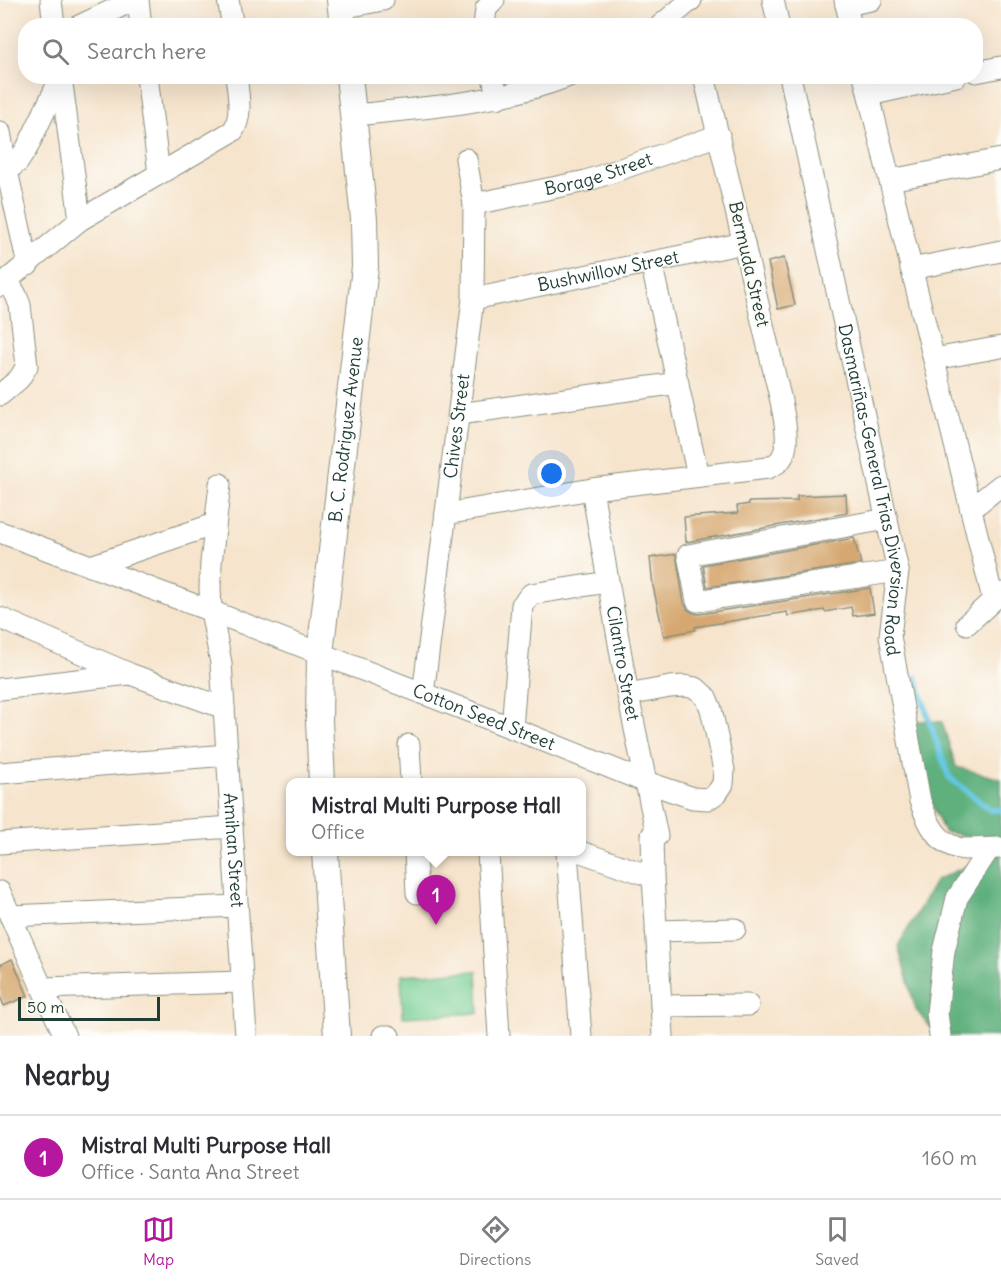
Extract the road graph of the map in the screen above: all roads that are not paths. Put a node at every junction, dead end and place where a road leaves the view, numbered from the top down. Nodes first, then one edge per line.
1 (51, 0) edge
2 (134, 0) edge
3 (138, 0) edge
4 (228, 0) edge
5 (383, 0) edge
6 (494, 0) edge
7 (773, 0) edge
8 (871, 0) edge
9 (688, 2) edge
10 (846, 2) edge
11 (341, 9) edge
12 (53, 18) edge
13 (96, 18) edge
14 (140, 18) edge
15 (231, 18) edge
16 (485, 18) edge
17 (669, 18) edge
18 (691, 18) edge
19 (777, 18) edge
20 (849, 18) edge
21 (1001, 67) edge
22 (983, 70) edge
23 (58, 84) edge
24 (62, 84) edge
25 (148, 84) edge
26 (237, 84) edge
27 (350, 84) edge
28 (494, 84) edge
29 (543, 84) edge
30 (706, 84) edge
31 (792, 84) edge
32 (884, 84) edge
33 (866, 86) edge
34 (497, 98) junction
35 (353, 115) junction
36 (0, 132) edge
37 (718, 135) junction
38 (466, 159) dead end
39 (1001, 159) edge
40 (3, 174) edge
41 (159, 174) junction
42 (890, 180) junction
43 (474, 204) junction
44 (80, 220) junction
45 (744, 243) junction
46 (1001, 251) edge
47 (651, 262) junction
48 (28, 265) junction
49 (912, 268) junction
50 (4, 284) edge
51 (473, 299) junction
52 (1001, 347) edge
53 (934, 359) junction
54 (678, 383) junction
55 (0, 395) edge
56 (459, 414) junction
57 (698, 476) junction
58 (220, 484) dead end
59 (1001, 485) edge
60 (592, 489) junction
61 (971, 509) junction
62 (446, 514) junction
63 (887, 519) junction
64 (215, 524) junction
65 (0, 532) edge
66 (91, 566) junction
67 (898, 570) junction
68 (608, 582) junction
69 (997, 596) edge
70 (211, 611) junction
71 (0, 618) edge
72 (967, 624) dead end
73 (320, 654) junction
74 (130, 674) junction
75 (0, 689) edge
76 (423, 694) junction
77 (628, 695) junction
78 (224, 708) junction
79 (512, 728) junction
80 (409, 746) dead end
81 (227, 755) junction
82 (0, 773) edge
83 (322, 778) edge
84 (411, 778) edge
85 (646, 782) junction
86 (232, 827) junction
87 (0, 843) edge
88 (995, 849) edge
89 (586, 854) edge
90 (325, 856) edge
91 (415, 856) edge
92 (488, 856) edge
93 (567, 856) edge
94 (653, 877) junction
95 (0, 892) edge
96 (417, 893) dead end
97 (237, 906) junction
98 (10, 916) junction
99 (735, 929) dead end
100 (656, 931) junction
101 (242, 982) junction
102 (42, 988) junction
103 (748, 1005) dead end
104 (661, 1006) junction
105 (65, 1036) edge
106 (246, 1036) edge
107 (337, 1036) edge
108 (383, 1036) edge
109 (389, 1036) edge
110 (499, 1036) edge
111 (581, 1036) edge
112 (663, 1036) edge
113 (940, 1036) edge

1 - 12 street
2 - 13 street
3 - 14 street
4 - 15 street
5 - 11 street
6 - 16 street
7 - 19 street
8 - 10 street
9 - 17 street
9 - 18 street
10 - 20 street
21 - 22 street
23 - 40 street
24 - 44 street
25 - 41 street
26 - 41 street
27 - 35 street, B. C. Rodriguez Avenue
28 - 34 street
29 - 34 street
30 - 37 street, Bermuda Street
31 - 63 street, Dasmariñas-General Trias Diversion Road
32 - 33 street
33 - 42 street
34 - 35 street
35 - 73 street, B. C. Rodriguez Avenue
36 - 40 street
37 - 43 street, Borage Street
37 - 45 street, Bermuda Street
38 - 43 street, Chives Street
39 - 42 street
40 - 48 street
41 - 44 street
42 - 49 street
43 - 51 street, Chives Street
44 - 48 street
45 - 47 street, Bushwillow Street
45 - 57 street, Bermuda Street
46 - 49 street
47 - 51 street, Bushwillow Street
47 - 54 street
48 - 50 street
49 - 53 street
50 - 55 street
51 - 56 street, Chives Street
52 - 53 street
53 - 61 street
54 - 56 street
54 - 57 street
56 - 62 street, Chives Street
57 - 60 street
58 - 64 street, Amihan Street
59 - 61 street
60 - 62 street
60 - 68 street, Cilantro Street
61 - 69 street
62 - 76 street, Chives Street
63 - 67 street, Dasmariñas-General Trias Diversion Road
63 - 67 street
64 - 66 street
64 - 70 street, Amihan Street
65 - 66 street, Cotton Seed Street
66 - 70 street, Cotton Seed Street
67 - 88 street, Dasmariñas-General Trias Diversion Road
68 - 77 street, Cilantro Street
68 - 79 street
69 - 72 street
70 - 73 street, Cotton Seed Street
70 - 78 street, Amihan Street
71 - 74 street
73 - 76 street, Cotton Seed Street
73 - 83 street, B. C. Rodriguez Avenue
74 - 75 street
74 - 78 street
76 - 79 street, Cotton Seed Street
77 - 85 street, Cilantro Street
77 - 85 street, Cotton Seed Street
78 - 81 street, Amihan Street
79 - 85 street, Cotton Seed Street
80 - 84 street
81 - 82 street
81 - 86 street, Amihan Street
85 - 94 street, Cilantro Street
86 - 87 street
86 - 97 street, Amihan Street
88 - 113 street
89 - 94 street
90 - 107 street
91 - 96 street
92 - 110 street
93 - 111 street
94 - 100 street, Cilantro Street
95 - 98 street
97 - 98 street
97 - 101 street, Amihan Street
98 - 102 street
99 - 100 street
100 - 104 street, Cilantro Street
101 - 102 street
101 - 106 street, Amihan Street
102 - 105 street
103 - 104 street
104 - 112 street, Cilantro Street
108 - 109 street

